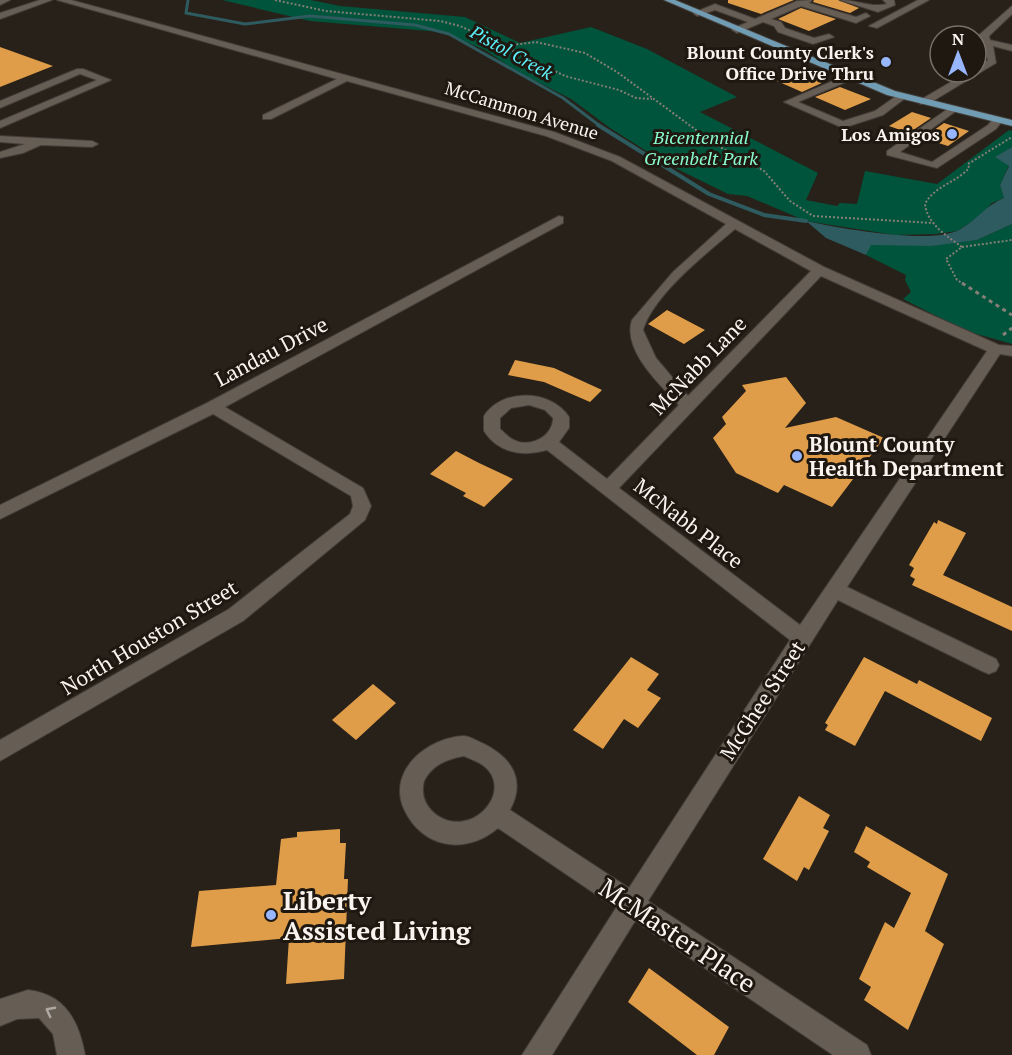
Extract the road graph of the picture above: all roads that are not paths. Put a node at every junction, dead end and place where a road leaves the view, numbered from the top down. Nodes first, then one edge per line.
1 (6, 0) edge
2 (48, 0) edge
3 (61, 0) edge
4 (669, 0) edge
5 (844, 0) edge
6 (887, 0) edge
7 (925, 0) edge
8 (803, 1) edge
9 (0, 2) edge
10 (710, 3) edge
11 (1012, 9) edge
12 (697, 12) junction
13 (0, 16) edge
14 (866, 16) dead end
15 (759, 20) junction
16 (874, 26) dead end
17 (737, 30) junction
18 (829, 37) dead end
19 (989, 46) junction
20 (1012, 48) edge
21 (1012, 57) edge
22 (988, 65) edge
23 (849, 77) junction
24 (346, 78) junction
25 (955, 84) edge
26 (903, 96) junction
27 (924, 102) junction
28 (0, 105) edge
29 (952, 109) junction
30 (267, 117) dead end
31 (998, 120) junction
32 (1012, 123) edge
33 (0, 125) edge
34 (0, 139) edge
35 (41, 140) junction
36 (92, 144) dead end
37 (0, 155) edge
38 (559, 220) dead end
39 (734, 224) junction
40 (819, 270) junction
41 (1004, 350) edge
42 (213, 406) junction
43 (687, 406) junction
44 (549, 443) dead end
45 (608, 488) junction
46 (0, 513) edge
47 (834, 590) junction
48 (802, 638) junction
49 (989, 665) dead end
50 (0, 751) edge
51 (498, 815) junction
52 (630, 904) junction
53 (0, 1012) edge
54 (71, 1055) edge
55 (536, 1055) edge
56 (857, 1055) edge

1 - 9 street
2 - 13 street
3 - 24 street, McCammon Avenue
4 - 12 main road
5 - 6 street
7 - 16 street
8 - 14 street
8 - 15 street
10 - 12 street
10 - 15 street
11 - 19 street
12 - 17 main road
15 - 17 street
15 - 18 street
17 - 23 main road
19 - 20 street
19 - 21 street
19 - 22 street
23 - 26 main road
23 - 26 street
24 - 30 street
24 - 39 street, McCammon Avenue
25 - 27 street
26 - 27 main road
27 - 29 main road
28 - 33 street
29 - 31 main road
29 - 31 street
31 - 32 main road
34 - 35 street
35 - 36 street
35 - 37 street
38 - 42 street, Landau Drive
39 - 40 street, McCammon Avenue
39 - 43 street
40 - 41 street, McCammon Avenue
40 - 43 street, McNabb Lane
41 - 47 street, McGhee Street
42 - 46 street, Landau Drive
42 - 50 street, North Houston Street
43 - 45 street, McNabb Lane
44 - 45 street, McNabb Place
45 - 48 street, McNabb Place
47 - 48 street, McGhee Street
47 - 49 street
48 - 52 street, McGhee Street
51 - 51 street
51 - 52 street, McMaster Place
52 - 55 street, McGhee Street
52 - 56 street, McMaster Place
54 -> 53 street

